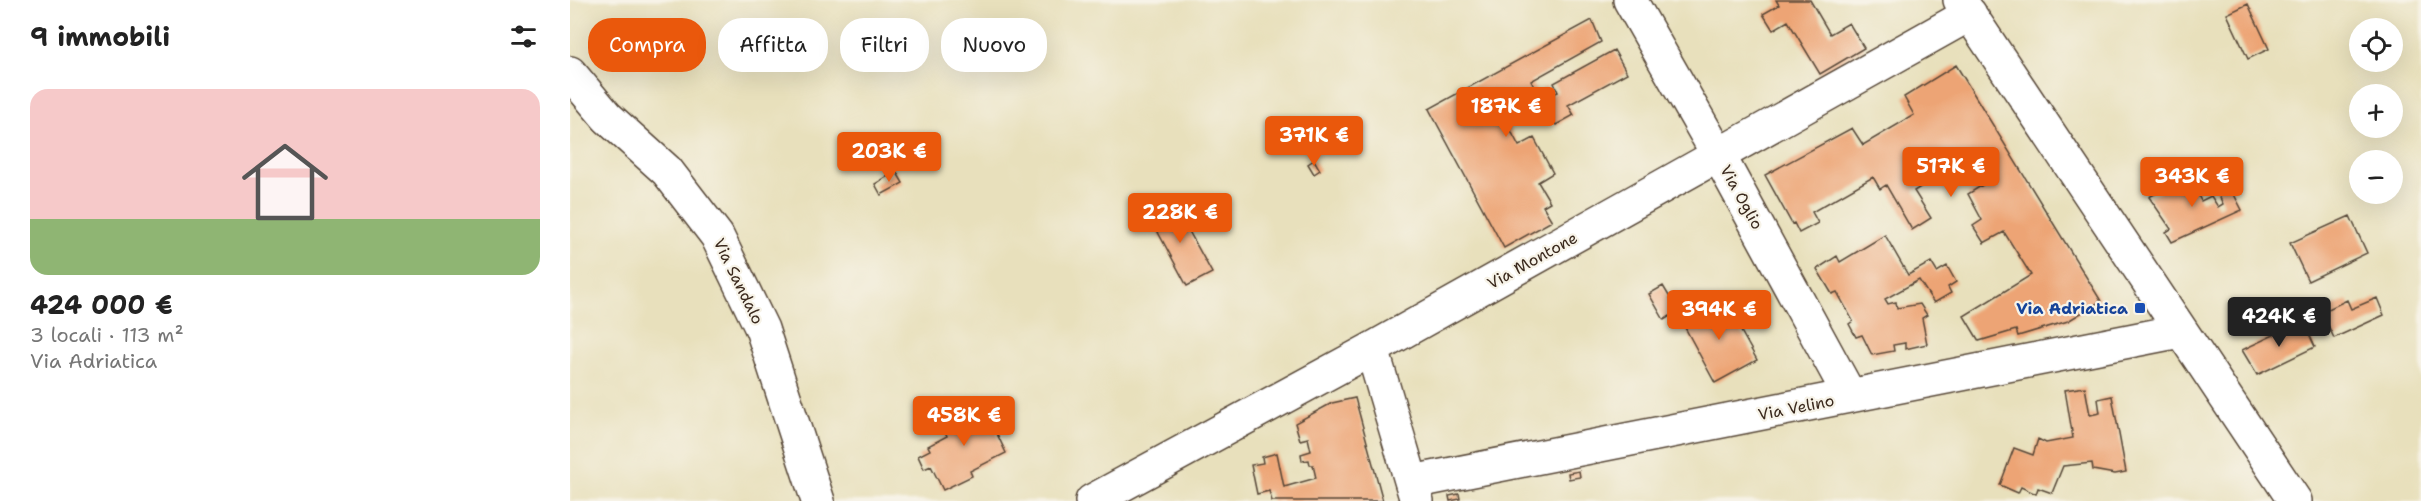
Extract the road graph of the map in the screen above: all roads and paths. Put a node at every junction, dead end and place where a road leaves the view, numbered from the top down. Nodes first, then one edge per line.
1 (1630, 0) edge
2 (1965, 7) edge
3 (570, 73) edge
4 (1719, 156) junction
5 (2180, 331) junction
6 (1372, 349) junction
7 (1850, 396) junction
8 (1414, 492) edge
9 (818, 501) edge
10 (1092, 501) edge
11 (2295, 501) edge

1 - 4 street, Via Oglio
2 - 4 street, Via Montone
2 - 5 street
3 - 9 street, Via Sandalo
4 - 6 street, Via Montone
4 - 7 street, Via Oglio
5 - 7 street, Via Velino
5 - 11 street
6 - 8 street, Via Velino
6 - 10 street, Via Montone
7 - 8 street, Via Velino

